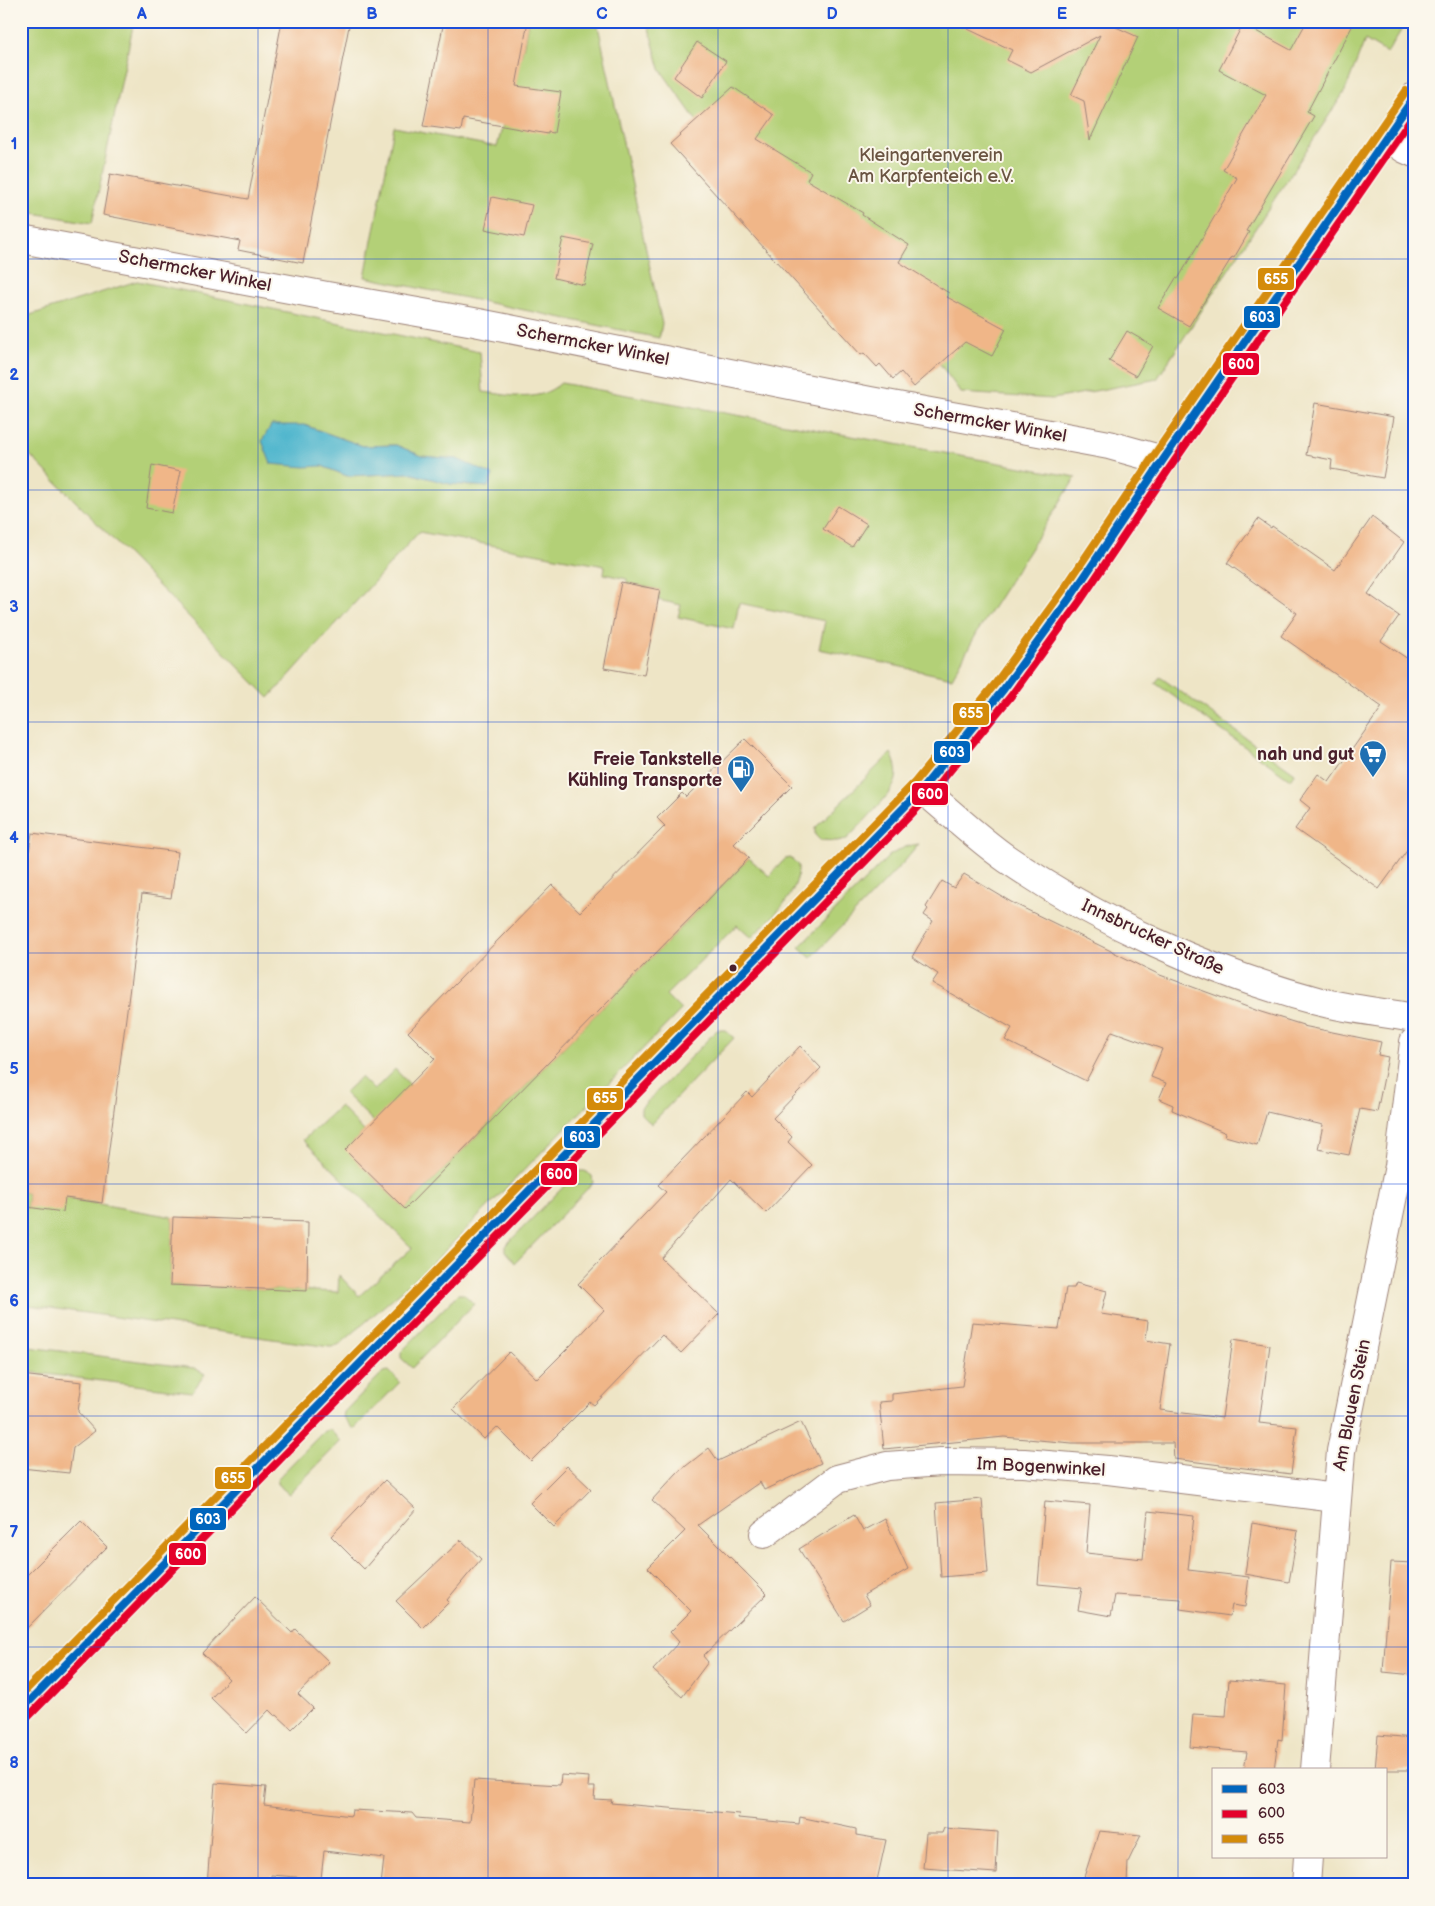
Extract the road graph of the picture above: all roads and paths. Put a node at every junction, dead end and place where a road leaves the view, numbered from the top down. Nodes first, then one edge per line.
1 (1414, 97) edge
2 (1386, 137) junction
3 (1414, 153) edge
4 (21, 239) edge
5 (1163, 460) junction
6 (922, 789) junction
7 (1414, 1018) edge
8 (1414, 1042) edge
9 (1336, 1498) junction
10 (764, 1534) dead end
11 (21, 1710) edge
12 (1315, 1768) edge
13 (1308, 1858) edge
14 (1306, 1885) edge

1 - 2 street
2 - 3 street
2 - 5 street
4 - 5 street, Schermcker Winkel
5 - 6 street
6 - 7 street, Innsbrucker Straße
6 - 11 street
8 - 9 street, Am Blauen Stein
9 - 10 street, Im Bogenwinkel
9 - 12 street, Am Blauen Stein
13 - 14 street

